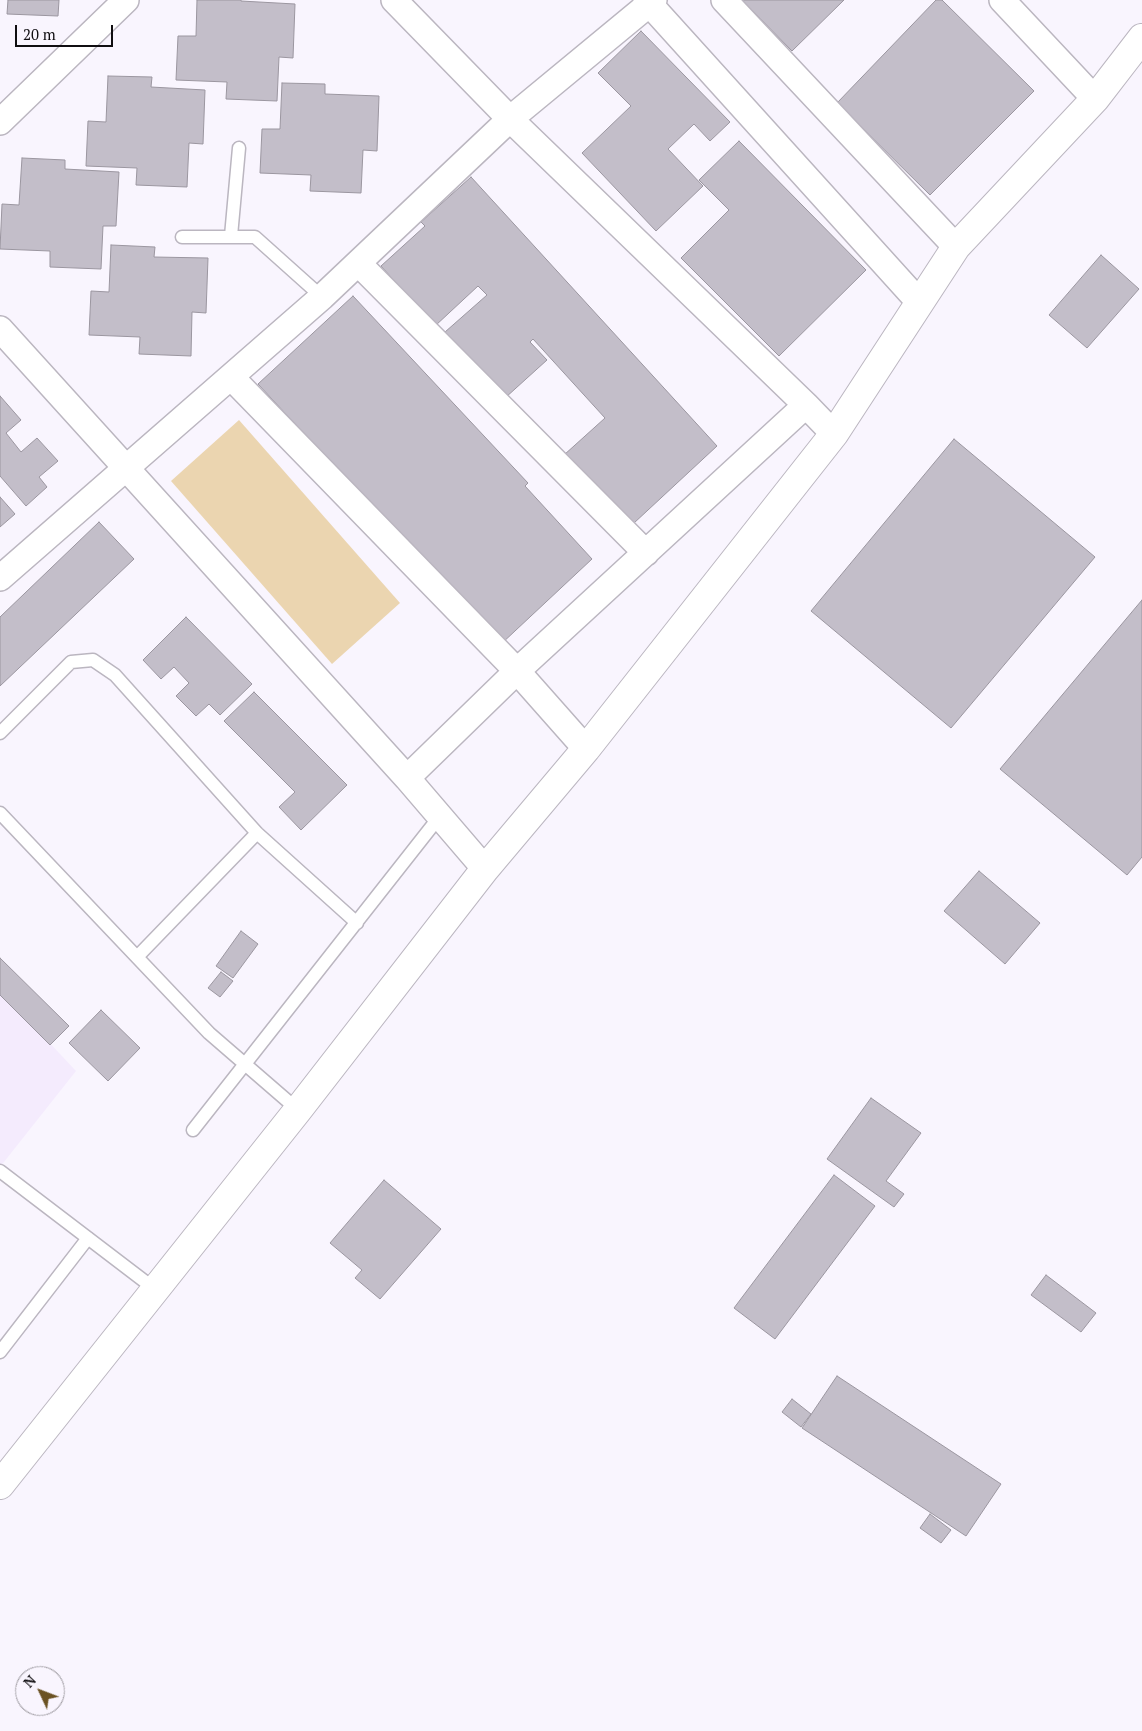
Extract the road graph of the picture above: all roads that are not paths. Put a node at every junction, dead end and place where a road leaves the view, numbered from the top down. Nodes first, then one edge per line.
1 (126, 0) edge
2 (394, 0) edge
3 (724, 0) edge
4 (1002, 0) edge
5 (650, 1) edge
6 (1142, 38) edge
7 (1095, 99) junction
8 (510, 119) junction
9 (0, 122) edge
10 (239, 148) dead end
11 (182, 236) dead end
12 (231, 236) junction
13 (956, 248) junction
14 (360, 264) junction
15 (322, 297) junction
16 (920, 303) junction
17 (0, 329) edge
18 (231, 377) junction
19 (806, 405) junction
20 (834, 434) junction
21 (127, 469) junction
22 (646, 554) junction
23 (0, 578) edge
24 (517, 672) junction
25 (0, 733) edge
26 (586, 749) junction
27 (407, 778) junction
28 (0, 813) edge
29 (440, 816) junction
30 (257, 833) junction
31 (485, 869) junction
32 (357, 923) junction
33 (137, 957) junction
34 (246, 1064) junction
35 (298, 1110) junction
36 (194, 1130) dead end
37 (0, 1171) edge
38 (88, 1238) junction
39 (156, 1290) junction
40 (0, 1352) edge
41 (0, 1485) edge

1 - 9 street
2 - 8 street
3 - 13 street
4 - 7 street
5 - 8 street
5 - 16 street
6 - 7 main road
7 - 13 main road
8 - 14 street
8 - 19 street
10 - 12 lane
11 - 12 lane
12 - 15 lane
13 - 16 main road
14 - 15 street
14 - 22 street
15 - 18 street
16 - 20 main road
17 - 21 street
18 - 21 street
18 - 24 street
19 - 20 street
19 - 22 street
20 - 26 main road
21 - 23 street
21 - 27 street
22 - 24 street
24 - 26 street
24 - 27 street
25 - 30 lane
26 - 31 main road
27 - 29 street
28 - 33 lane
29 - 31 street
29 - 32 lane
30 - 32 lane
30 - 33 lane
31 - 35 main road
32 - 34 lane
33 - 34 lane
34 - 35 lane
34 - 36 lane
35 - 39 main road
37 - 38 lane
38 - 39 lane
38 - 40 lane
39 - 41 main road

